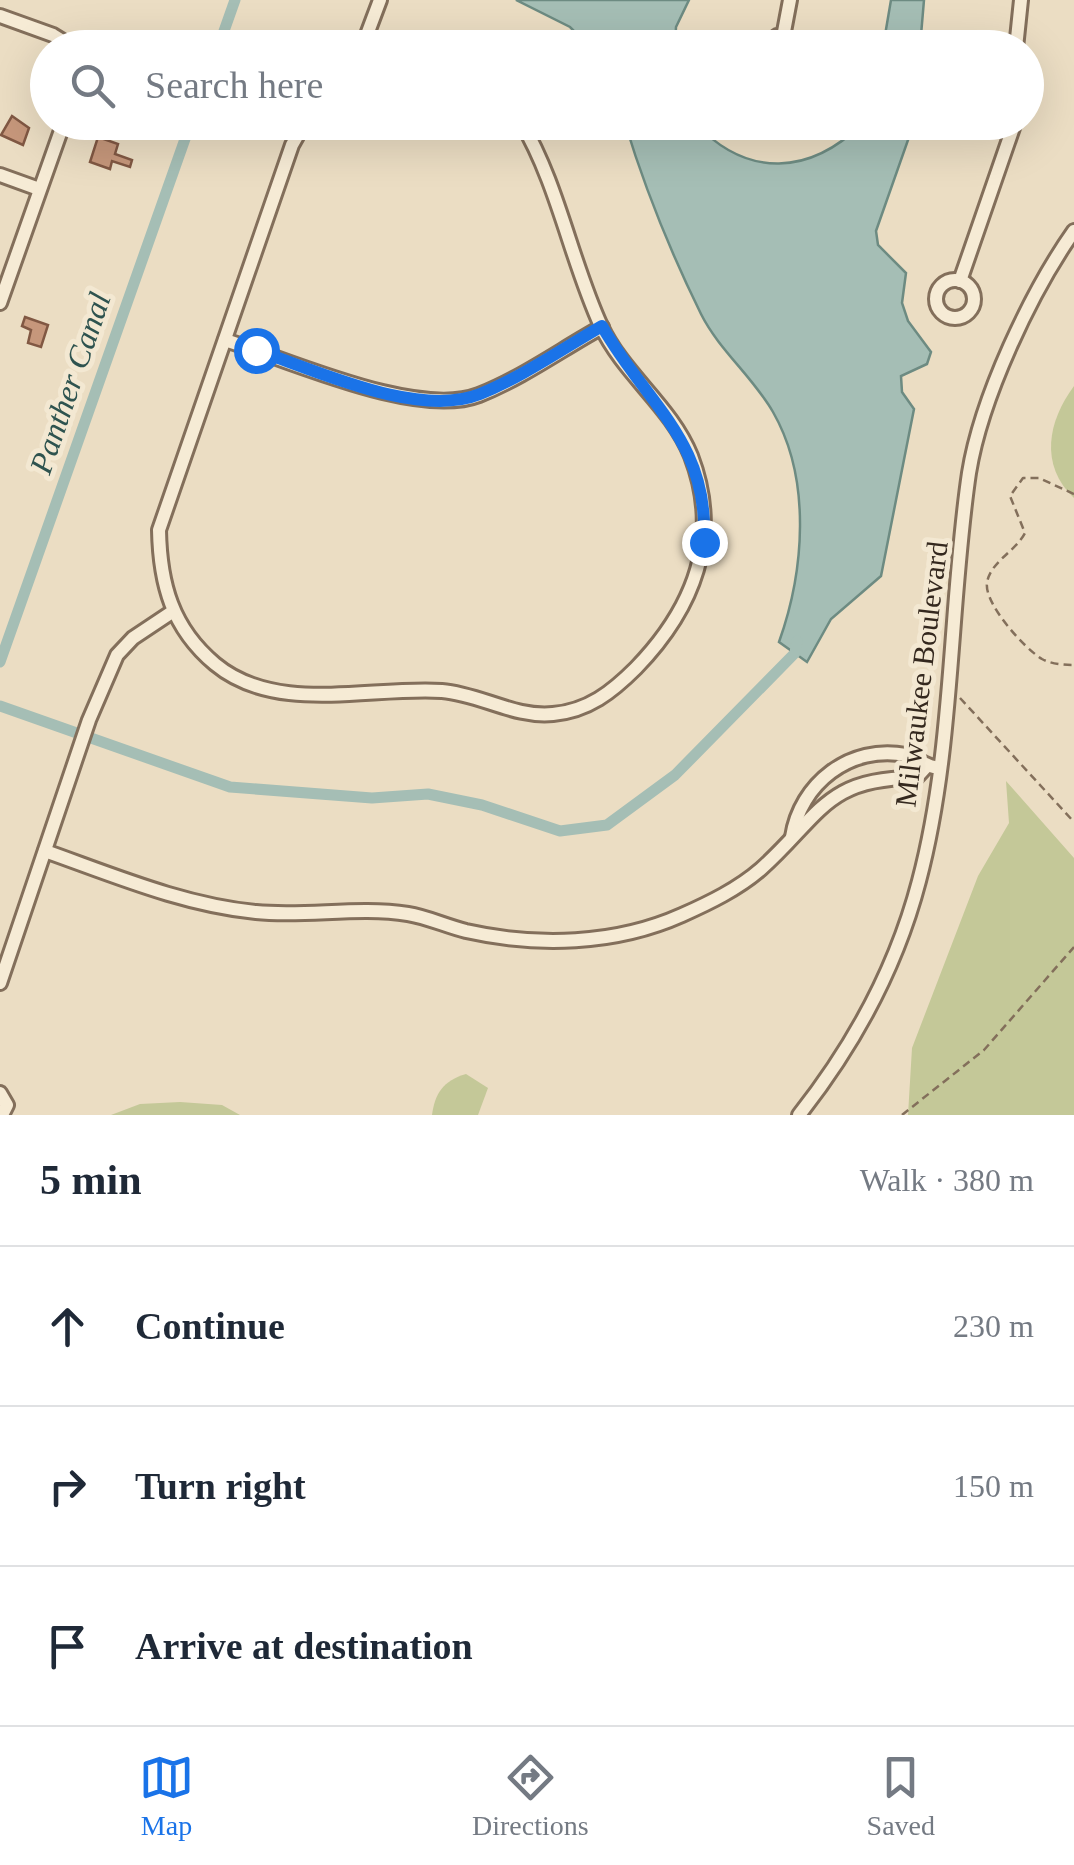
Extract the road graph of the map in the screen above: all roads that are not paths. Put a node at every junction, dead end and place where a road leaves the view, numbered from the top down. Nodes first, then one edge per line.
1 (380, 0) edge
2 (790, 0) edge
3 (1021, 0) edge
4 (0, 16) edge
5 (40, 30) edge
6 (369, 30) edge
7 (784, 30) edge
8 (1018, 30) edge
9 (57, 140) edge
10 (295, 140) edge
11 (528, 140) edge
12 (1009, 140) edge
13 (0, 175) edge
14 (39, 189) junction
15 (1074, 231) edge
16 (960, 281) dead end
17 (0, 303) edge
18 (602, 326) junction
19 (225, 340) junction
20 (172, 612) junction
21 (849, 762) junction
22 (932, 767) junction
23 (858, 783) junction
24 (791, 840) junction
25 (45, 851) junction
26 (0, 982) edge
27 (0, 1092) edge
28 (2, 1115) edge
29 (799, 1115) edge

1 - 6 street
2 - 7 street
3 - 8 street
4 - 5 street
9 - 14 street
10 - 19 street
11 - 18 street
12 - 16 street
13 - 14 street
14 - 17 street
15 - 22 street, Milwaukee Boulevard
18 - 19 street
18 - 20 street
19 - 20 street
20 - 25 street
21 - 22 street
21 - 23 street
21 - 24 street
22 - 23 street
22 - 29 street, Milwaukee Boulevard
23 - 24 street
24 - 25 street
25 - 26 street
27 - 28 street

